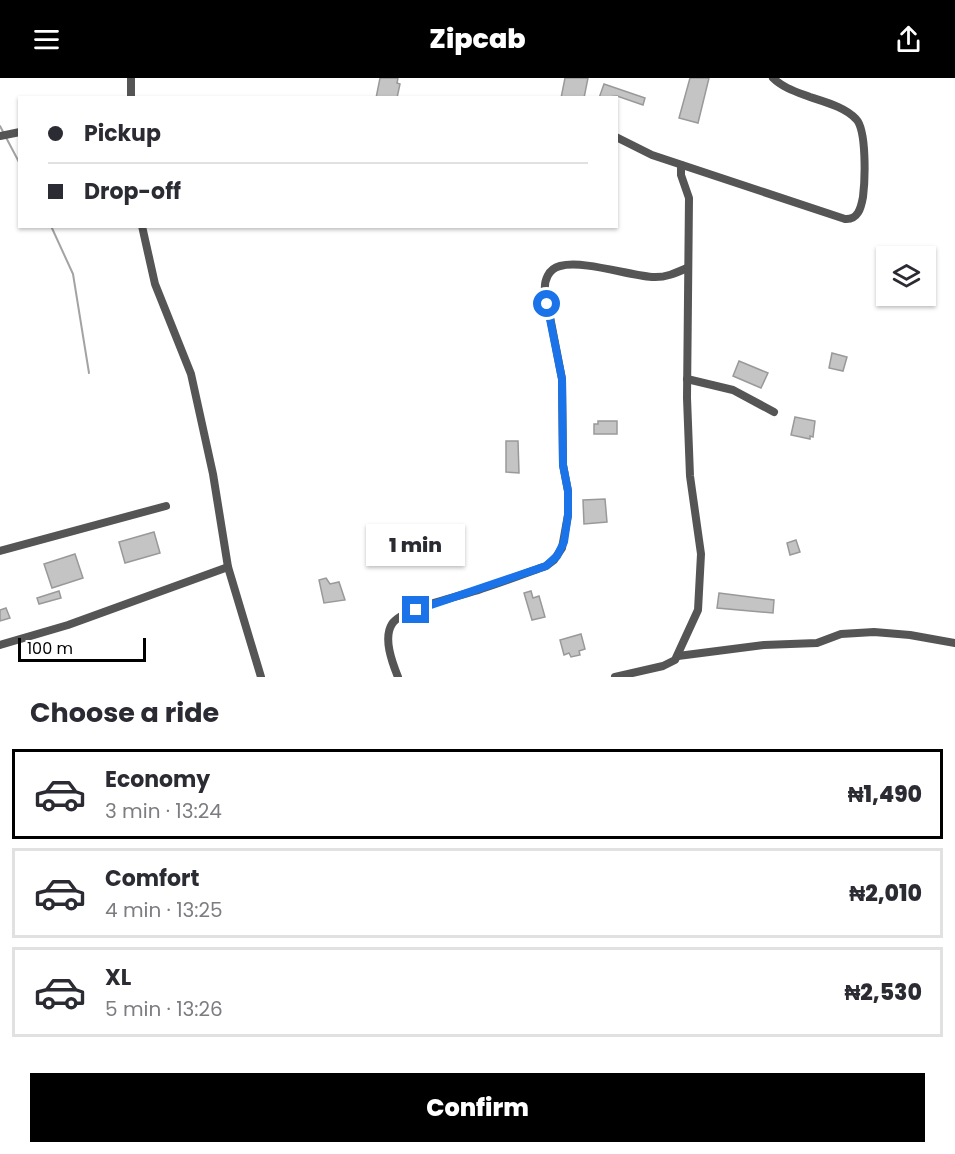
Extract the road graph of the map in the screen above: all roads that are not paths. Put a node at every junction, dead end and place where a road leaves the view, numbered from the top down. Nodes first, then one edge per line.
1 (131, 78) edge
2 (773, 78) edge
3 (132, 96) edge
4 (18, 132) edge
5 (0, 136) edge
6 (618, 138) edge
7 (681, 165) junction
8 (142, 228) edge
9 (687, 268) junction
10 (687, 379) junction
11 (774, 412) dead end
12 (166, 506) dead end
13 (0, 551) edge
14 (228, 567) junction
15 (955, 644) edge
16 (0, 645) edge
17 (678, 656) junction
18 (261, 677) edge
19 (398, 677) edge
20 (615, 677) edge

1 - 3 street
2 - 7 street
4 - 5 street
6 - 7 street
7 - 9 street
8 - 14 street
9 - 10 street
9 - 19 street
10 - 11 street
10 - 17 street
12 - 13 street
14 - 16 street
14 - 18 street
15 - 17 street
17 - 20 street

